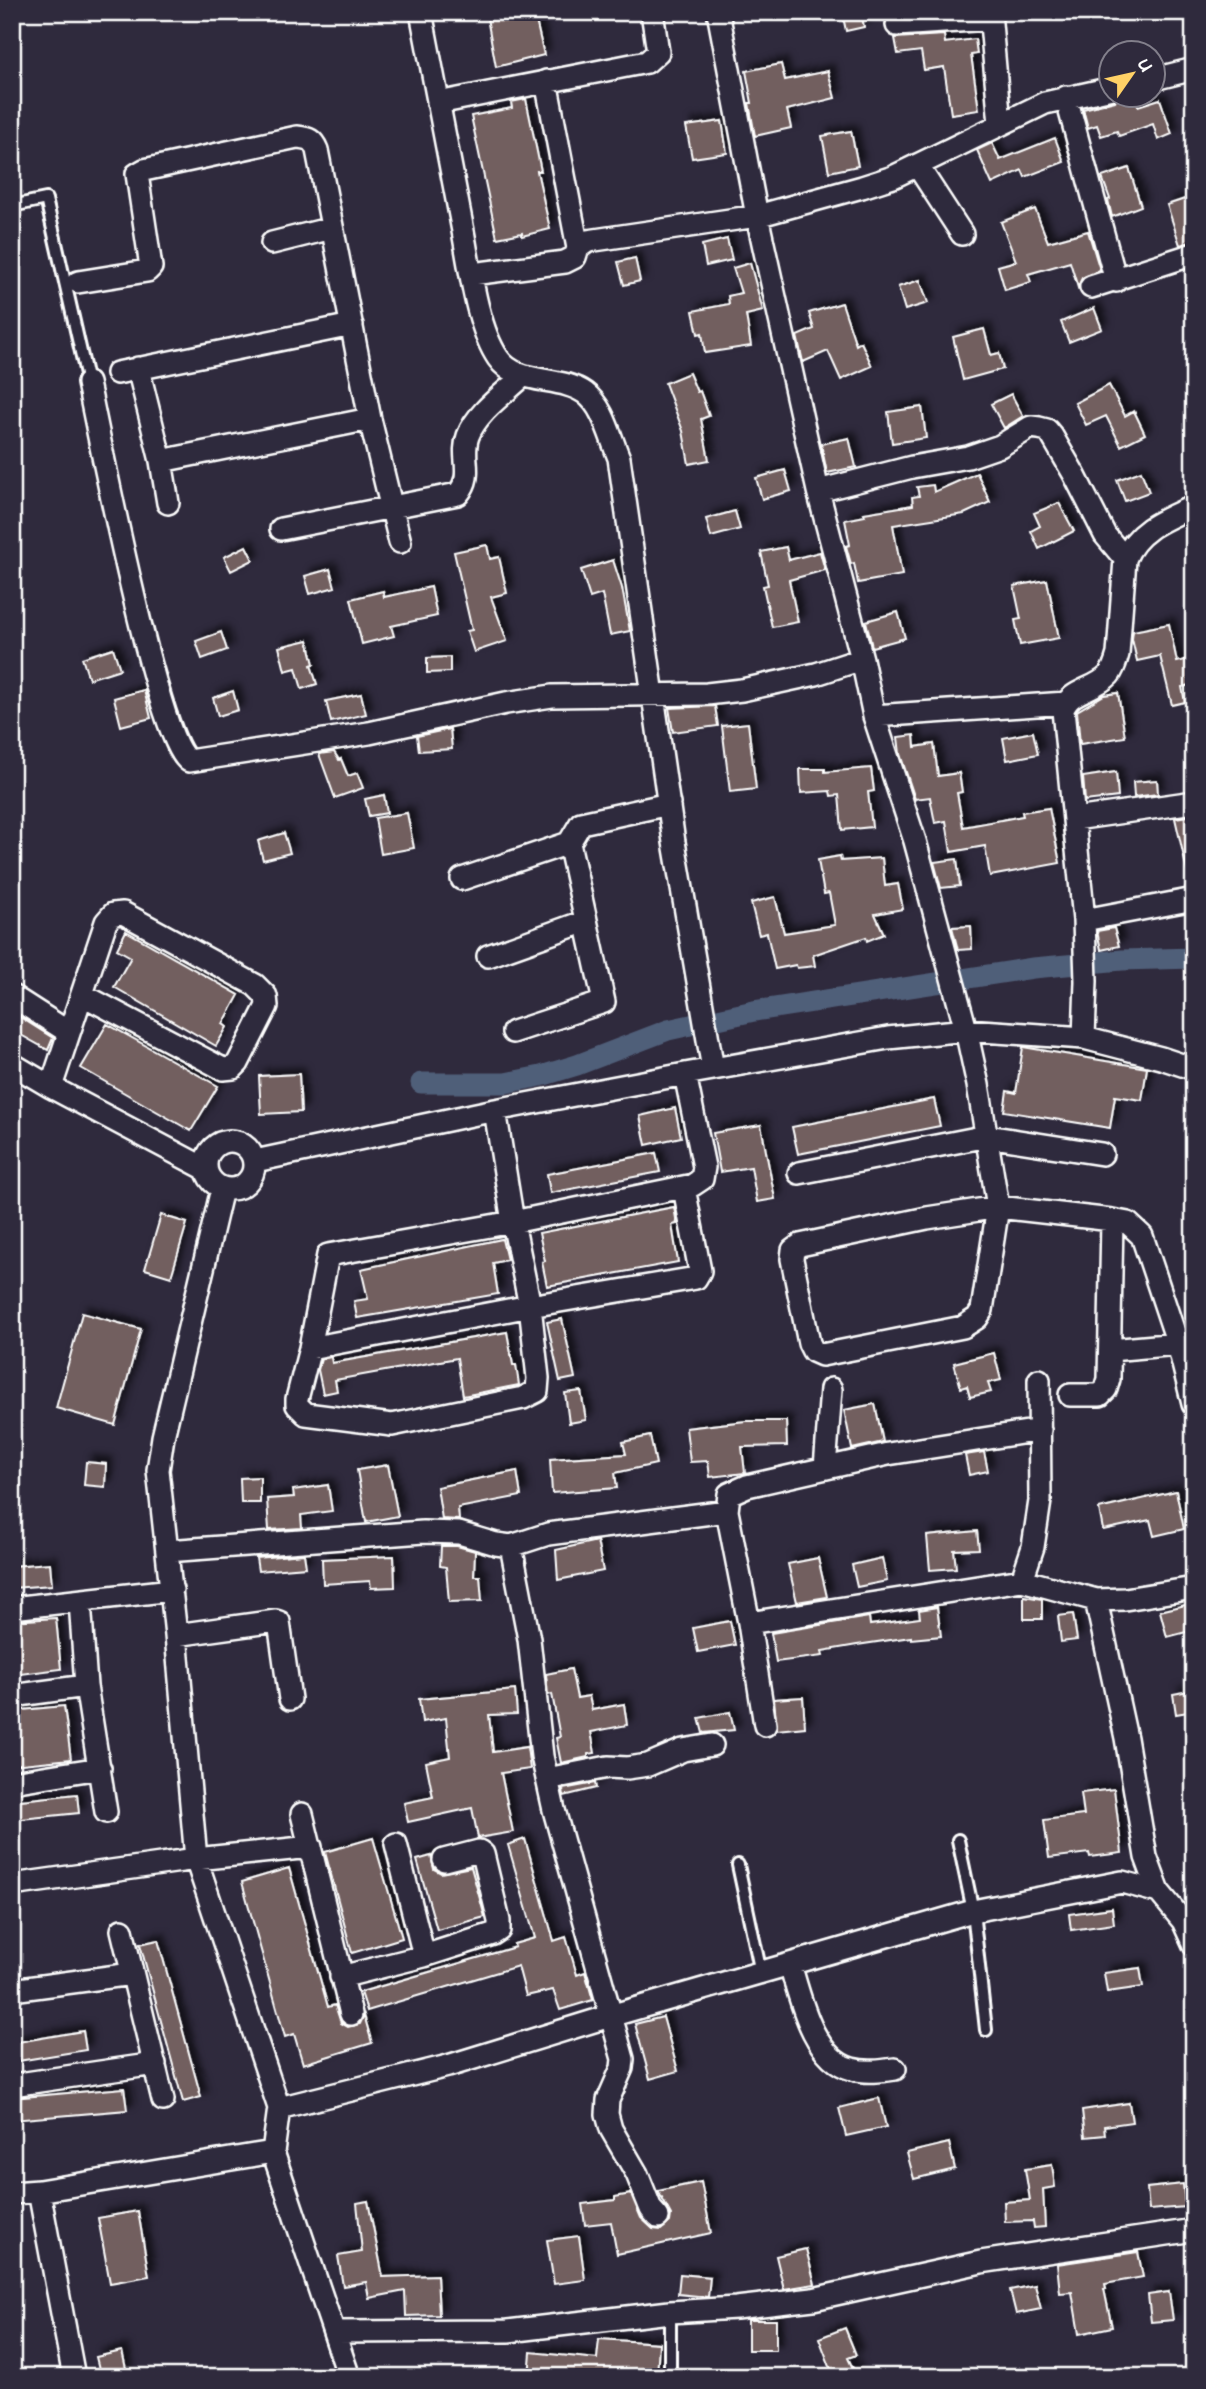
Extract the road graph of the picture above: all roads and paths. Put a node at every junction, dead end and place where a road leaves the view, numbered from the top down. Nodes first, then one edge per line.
1 (422, 12) edge
2 (652, 12) edge
3 (718, 12) edge
4 (990, 15) edge
5 (897, 25) dead end
6 (1194, 69) edge
7 (1168, 75) edge
8 (546, 81) junction
9 (1098, 91) edge
10 (1066, 97) junction
11 (438, 103) junction
12 (1000, 124) junction
13 (917, 165) junction
14 (12, 206) edge
15 (757, 216) junction
16 (332, 228) junction
17 (962, 234) dead end
18 (272, 243) dead end
19 (578, 248) junction
20 (1194, 254) edge
21 (472, 274) junction
22 (1116, 281) junction
23 (78, 282) dead end
24 (1091, 287) dead end
25 (352, 325) junction
26 (523, 376) junction
27 (88, 383) joint
28 (370, 419) junction
29 (161, 461) junction
30 (818, 491) junction
31 (168, 503) dead end
32 (1194, 506) edge
33 (391, 508) junction
34 (281, 529) dead end
35 (400, 542) dead end
36 (1125, 559) junction
37 (862, 659) junction
38 (653, 695) junction
39 (1066, 703) junction
40 (874, 716) junction
41 (1194, 802) edge
42 (669, 804) junction
43 (1075, 819) junction
44 (569, 843) junction
45 (462, 879) dead end
46 (1194, 899) edge
47 (1084, 920) junction
48 (586, 921) junction
49 (488, 956) dead end
50 (83, 995) junction
51 (12, 996) edge
52 (967, 1030) junction
53 (68, 1032) junction
54 (513, 1032) dead end
55 (1083, 1038) junction
56 (12, 1064) edge
57 (713, 1069) junction
58 (1194, 1069) edge
59 (685, 1074) junction
60 (51, 1087) junction
61 (495, 1110) junction
62 (987, 1136) junction
63 (1102, 1154) dead end
64 (255, 1161) junction
65 (206, 1169) junction
66 (799, 1173) dead end
67 (684, 1188) junction
68 (222, 1189) junction
69 (998, 1207) junction
70 (1112, 1220) junction
71 (513, 1222) junction
72 (530, 1306) junction
73 (1178, 1343) junction
74 (310, 1348) junction
75 (1110, 1350) junction
76 (1040, 1380) dead end
77 (831, 1389) dead end
78 (1070, 1395) dead end
79 (1193, 1404) edge
80 (1040, 1430) junction
81 (825, 1468) junction
82 (727, 1511) junction
83 (511, 1546) junction
84 (167, 1551) junction
85 (1022, 1580) junction
86 (1194, 1588) edge
87 (172, 1590) junction
88 (1096, 1600) junction
89 (80, 1601) junction
90 (12, 1608) edge
91 (749, 1623) junction
92 (176, 1635) junction
93 (86, 1686) junction
94 (12, 1696) edge
95 (290, 1699) dead end
96 (765, 1725) dead end
97 (712, 1745) dead end
98 (100, 1768) junction
99 (547, 1779) junction
100 (12, 1782) edge
101 (106, 1812) dead end
102 (302, 1814) dead end
103 (958, 1840) dead end
104 (396, 1844) dead end
105 (311, 1847) junction
106 (196, 1859) junction
107 (444, 1860) dead end
108 (738, 1865) dead end
109 (12, 1885) edge
110 (1159, 1892) junction
111 (972, 1912) junction
112 (122, 1930) dead end
113 (1194, 1945) edge
114 (424, 1956) junction
115 (790, 1964) junction
116 (761, 1973) junction
117 (132, 1974) junction
118 (341, 1977) junction
119 (12, 1990) edge
120 (351, 2014) dead end
121 (610, 2016) junction
122 (986, 2030) dead end
123 (155, 2064) junction
124 (895, 2069) dead end
125 (12, 2085) edge
126 (163, 2100) dead end
127 (279, 2108) junction
128 (272, 2152) junction
129 (40, 2192) junction
130 (12, 2193) edge
131 (658, 2217) dead end
132 (1194, 2230) edge
133 (670, 2312) junction
134 (335, 2332) junction
135 (74, 2377) edge
136 (349, 2377) edge
137 (670, 2377) edge

1 - 11 street
2 - 8 street
3 - 15 street
4 - 5 street
4 - 12 street
6 - 7 street
8 - 11 street
8 - 19 street
9 - 10 street
10 - 12 street
10 - 22 street
11 - 21 street
12 - 13 street
13 - 15 street
13 - 17 street
14 - 27 lane
15 - 19 street
15 - 30 street
16 - 18 street
16 - 23 street
16 - 25 street
19 - 21 street
20 - 22 street
21 - 26 street
22 - 24 street
25 - 28 street
25 - 29 street
26 - 33 street
26 - 38 street
27 - 38 street
28 - 29 street
28 - 33 street
29 - 31 street
30 - 36 street
30 - 37 street
32 - 36 street
33 - 34 street
33 - 35 street
36 - 39 street
37 - 38 street
37 - 40 street
38 - 42 street
39 - 40 street
39 - 43 street
40 - 52 street
41 - 43 street
42 - 44 street
42 - 57 street
43 - 47 street
44 - 45 street
44 - 48 street
46 - 47 street
47 - 55 street
48 - 49 street
48 - 54 street
50 - 50 street
50 - 53 street
51 - 53 street
52 - 55 street
52 - 57 street
52 - 62 street
53 - 60 street
55 - 58 street
56 - 60 street
57 - 59 street
59 - 61 street
59 - 67 street
60 - 65 street
61 - 64 street
61 - 71 street
62 - 63 street
62 - 66 street
62 - 69 street
64 - 65 street
64 - 68 street
65 - 68 street
67 - 71 street
67 - 72 street
68 - 84 street
69 - 69 street
69 - 70 street
70 - 73 street
70 - 75 street
71 - 72 street
71 - 74 street
72 - 74 street
72 - 74 street
73 - 75 street
73 - 79 street
75 - 78 street
76 - 80 street
77 - 81 street
80 - 81 street
80 - 85 street
81 - 82 street
82 - 83 street
82 - 91 street
83 - 84 street
83 - 99 street
84 - 87 street
85 - 88 street
85 - 91 street
86 - 88 street
87 - 89 street
87 - 92 street
88 - 110 street
89 - 90 street
89 - 93 street
91 - 96 street
92 - 95 street
92 - 106 street
93 - 94 street
93 - 98 street
97 - 99 street
98 - 100 street
98 - 101 street
99 - 121 street
102 - 105 street
103 - 111 lane
104 - 114 street
105 - 106 street
105 - 118 street
106 - 109 street
106 - 127 street
107 - 114 street
108 - 116 lane
110 - 111 street
110 - 113 street
111 - 115 street
111 - 122 lane
112 - 117 street
114 - 118 street
115 - 116 street
115 - 124 street
116 - 121 street
117 - 119 street
117 - 123 street
118 - 120 street
121 - 127 street
121 - 131 street
123 - 125 street
123 - 126 street
127 - 128 street
128 - 129 street
128 - 134 street
129 - 130 street
129 - 135 street
132 - 133 street
133 - 134 street
133 - 137 lane
134 - 136 street

